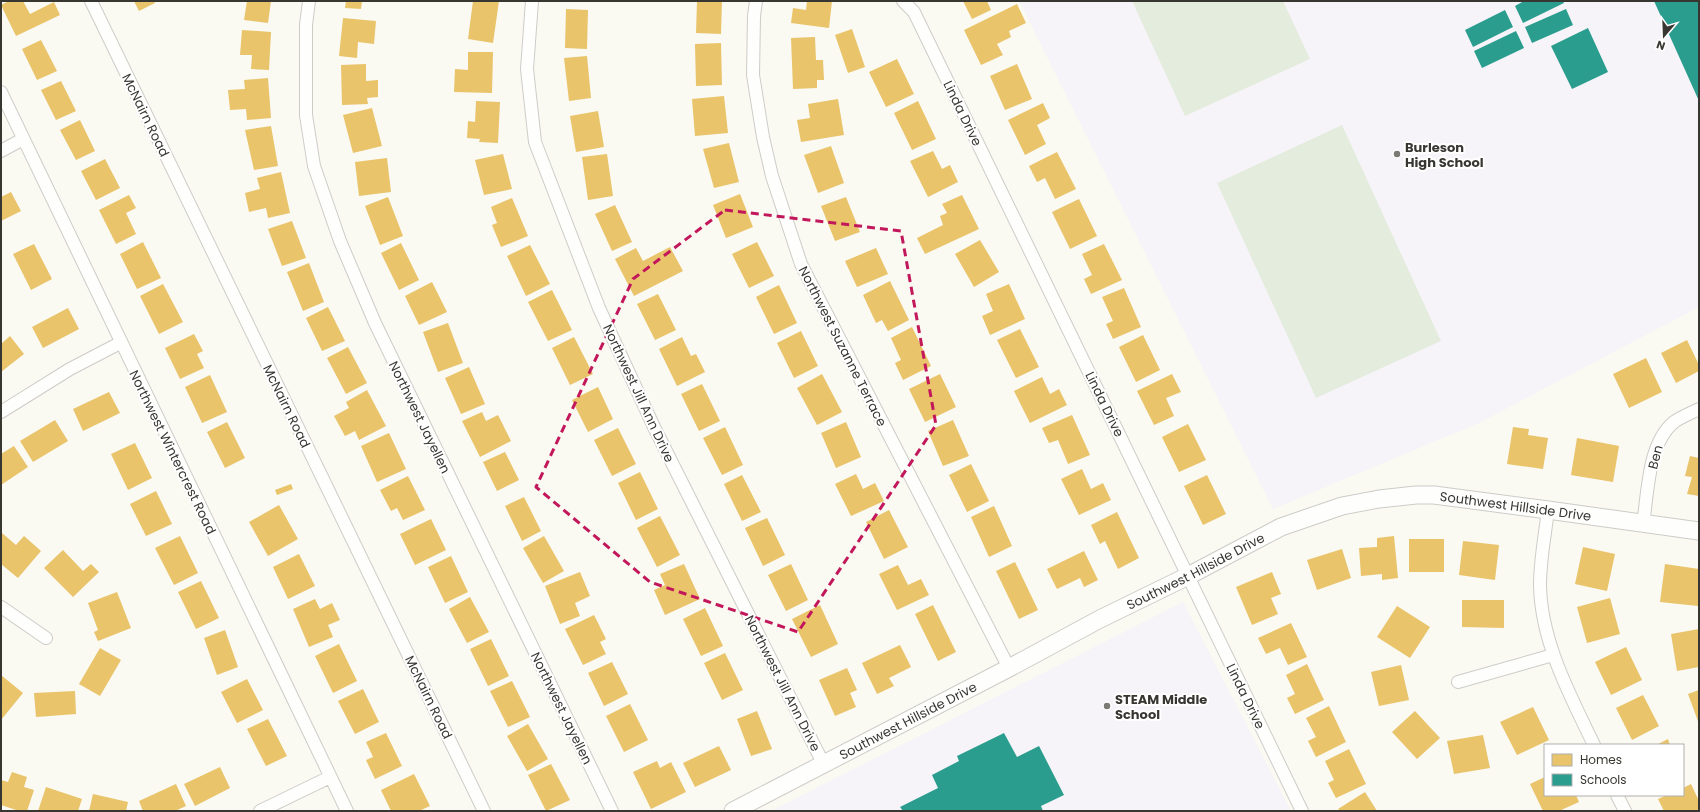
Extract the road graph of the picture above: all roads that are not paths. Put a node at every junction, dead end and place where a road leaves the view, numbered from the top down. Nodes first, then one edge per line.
1 (91, 1) edge
2 (309, 1) edge
3 (532, 1) edge
4 (756, 1) edge
5 (903, 1) edge
6 (1, 92) edge
7 (23, 139) junction
8 (1, 151) edge
9 (120, 343) junction
10 (1699, 409) edge
11 (1, 412) edge
12 (1548, 510) junction
13 (1643, 524) junction
14 (1699, 531) edge
15 (1188, 576) junction
16 (1, 607) edge
17 (46, 638) dead end
18 (1554, 655) junction
19 (1009, 668) junction
20 (1458, 682) dead end
21 (1594, 744) edge
22 (823, 764) junction
23 (330, 778) junction
24 (1618, 796) edge
25 (260, 811) edge
26 (347, 811) edge
27 (484, 811) edge
28 (612, 811) edge
29 (733, 811) edge
30 (1302, 811) edge
31 (1625, 811) edge

1 - 27 street, McNairn Road
2 - 28 street, Northwest Jayellen
3 - 22 street, Northwest Jill Ann Drive
4 - 19 street, Northwest Suzanne Terrace
5 - 15 street, Linda Drive
6 - 7 street, Northwest Wintercrest Road
7 - 8 street
7 - 9 street, Northwest Wintercrest Road
9 - 11 street
9 - 23 street, Northwest Wintercrest Road
10 - 13 street, Ben
12 - 13 street, Southwest Hillside Drive
12 - 15 street, Southwest Hillside Drive
12 - 18 street
13 - 14 street, Southwest Hillside Drive
15 - 19 street, Southwest Hillside Drive
15 - 30 street, Linda Drive
16 - 17 street
18 - 20 street
18 - 21 street
19 - 22 street, Southwest Hillside Drive
22 - 29 street, Southwest Hillside Drive
23 - 25 street
23 - 26 street, Northwest Wintercrest Road
24 - 31 street

